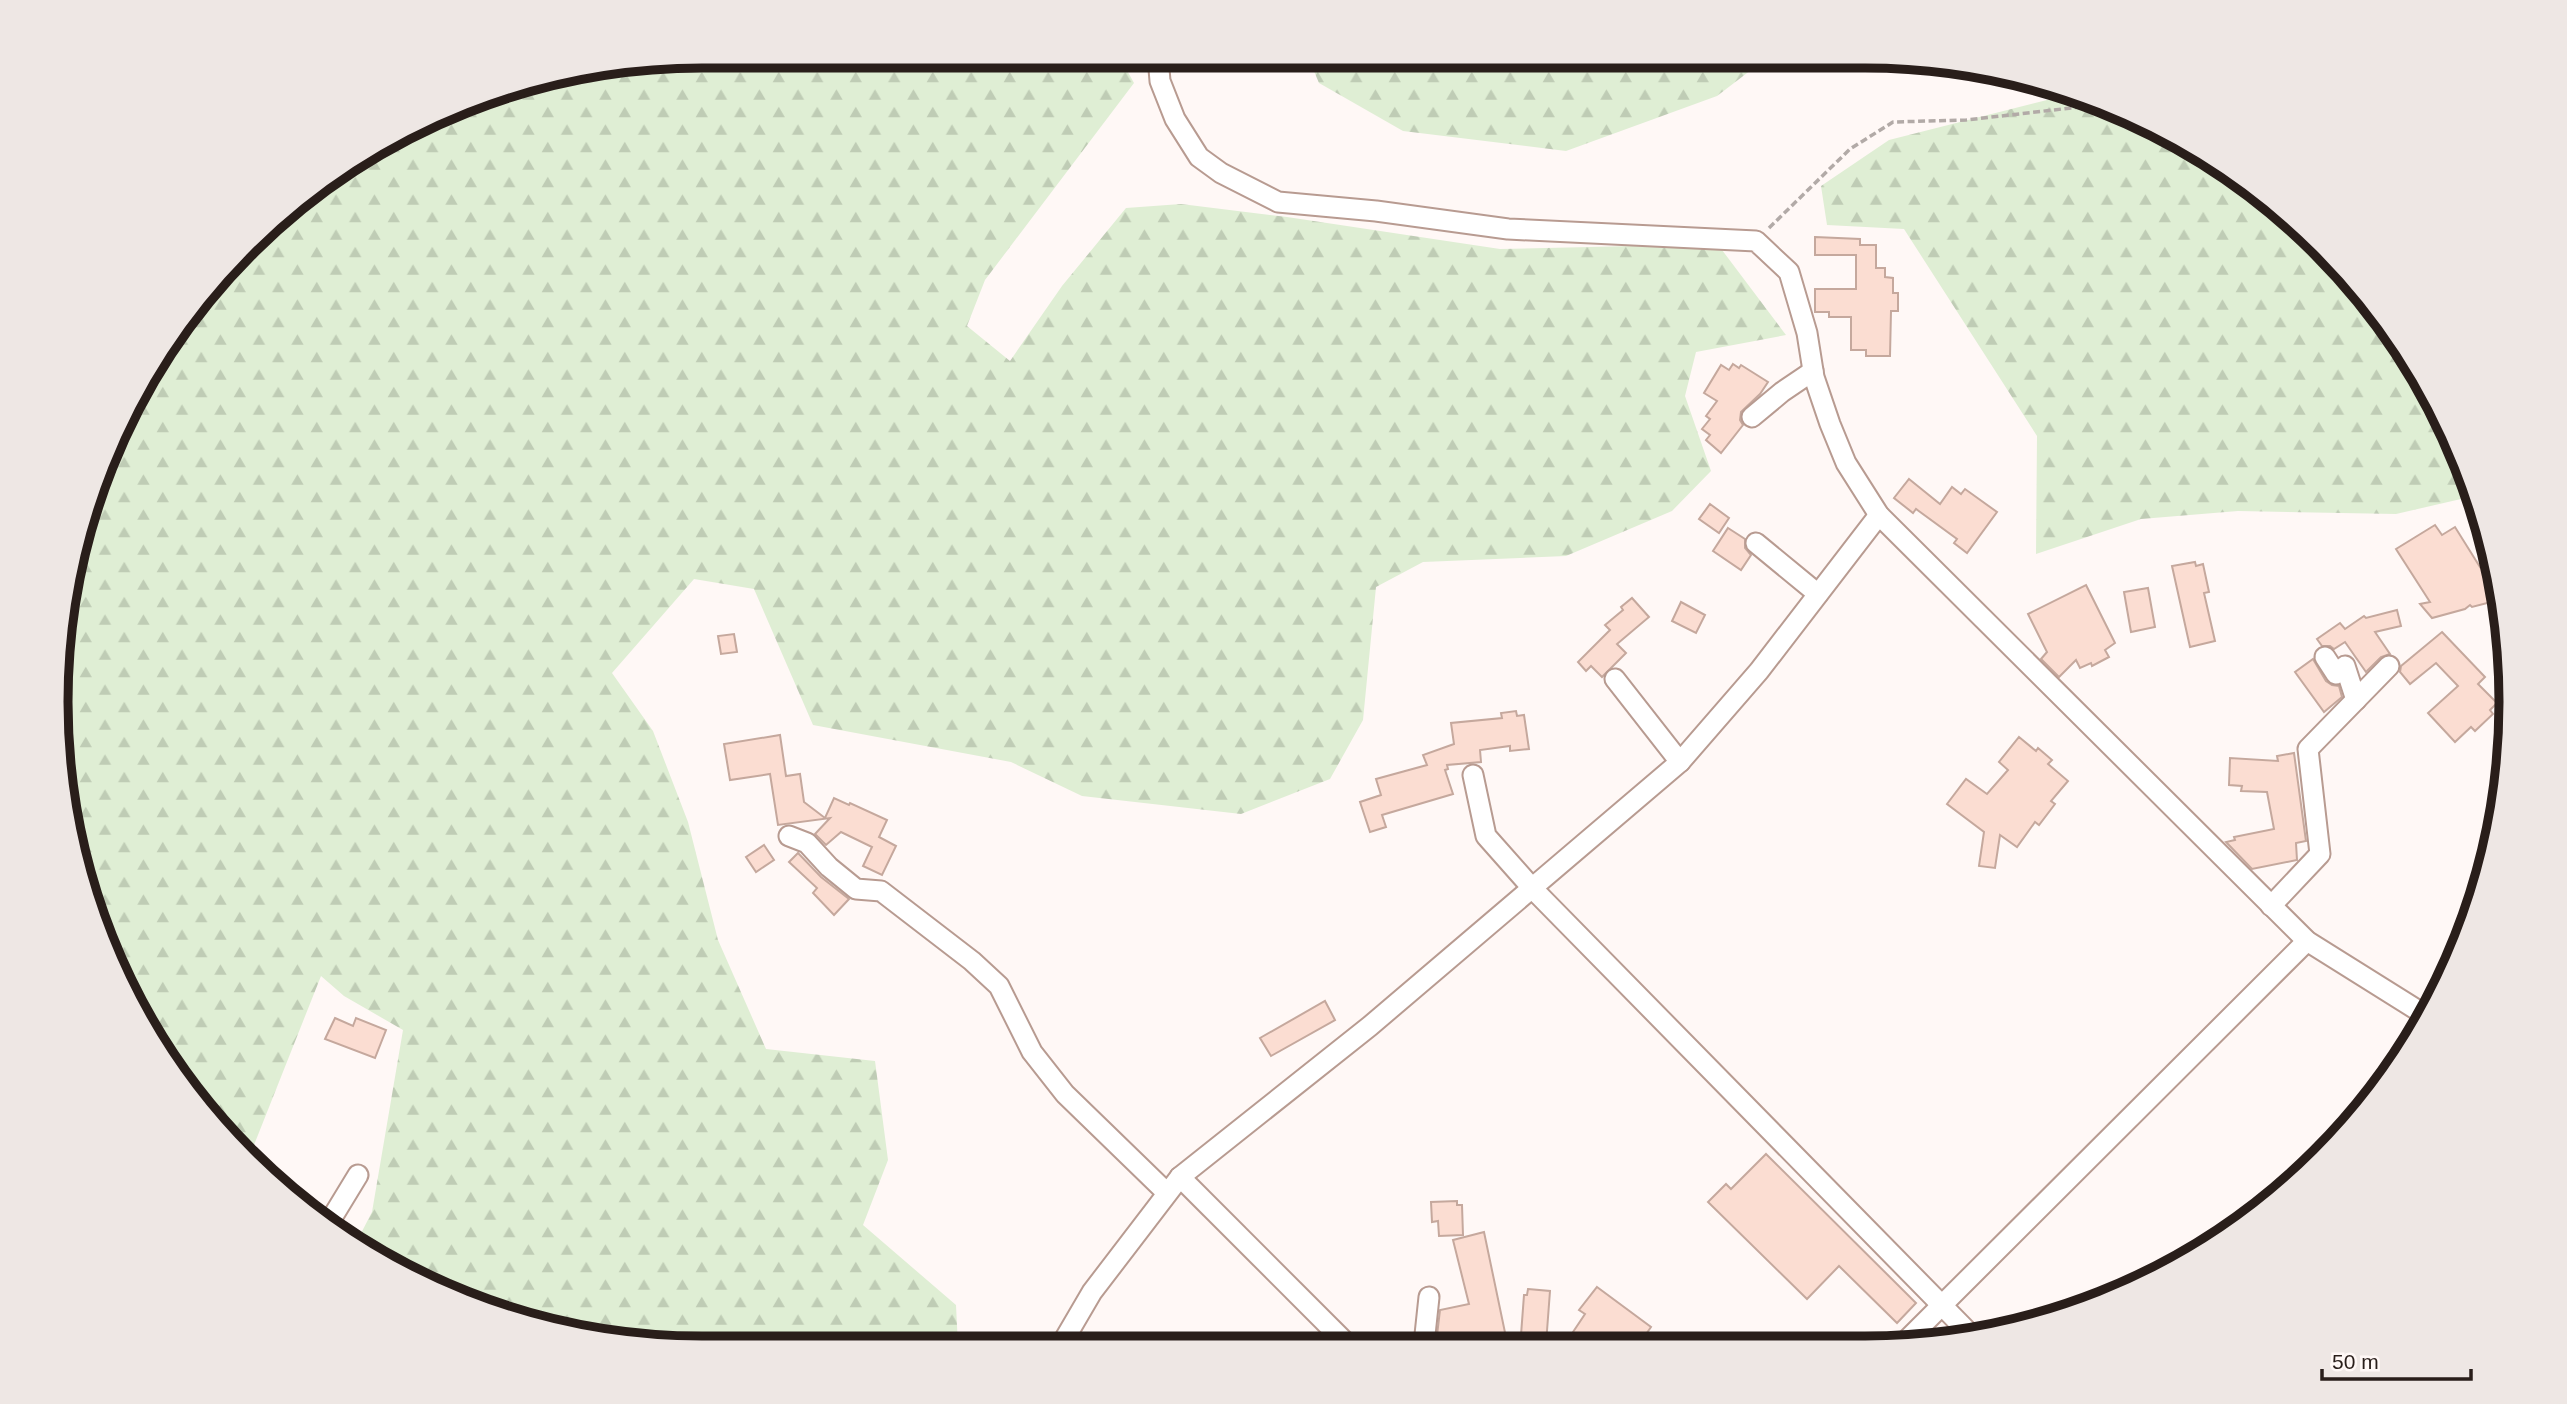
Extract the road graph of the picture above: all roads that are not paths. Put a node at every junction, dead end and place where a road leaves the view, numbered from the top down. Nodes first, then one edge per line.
1 (1159, 68) edge
2 (1813, 371) junction
3 (1752, 417) dead end
4 (1879, 515) junction
5 (1756, 543) dead end
6 (1818, 594) junction
7 (2325, 657) dead end
8 (2389, 666) dead end
9 (1615, 680) dead end
10 (2356, 700) junction
11 (1680, 762) junction
12 (1473, 775) dead end
13 (789, 835) dead end
14 (1533, 889) junction
15 (2271, 905) junction
16 (2307, 941) junction
17 (2418, 1011) edge
18 (358, 1175) dead end
19 (1180, 1177) junction
20 (1167, 1193) junction
21 (333, 1217) edge
22 (1429, 1297) dead end
23 (1940, 1305) junction
24 (1963, 1328) edge
25 (1913, 1333) edge
26 (1066, 1336) edge
27 (1339, 1336) edge
28 (1425, 1336) edge

1 - 2 street
2 - 3 street
2 - 4 street
4 - 6 street
4 - 15 street
5 - 6 street
6 - 11 street
7 - 10 street
8 - 10 street
9 - 11 street
10 - 15 street
11 - 14 street
12 - 14 street
13 - 20 street
14 - 19 street
14 - 23 street
15 - 16 street
16 - 17 street
16 - 23 street
18 - 21 street
19 - 20 street
19 - 27 street
20 - 26 street
22 - 28 street
23 - 24 street
23 - 25 street

